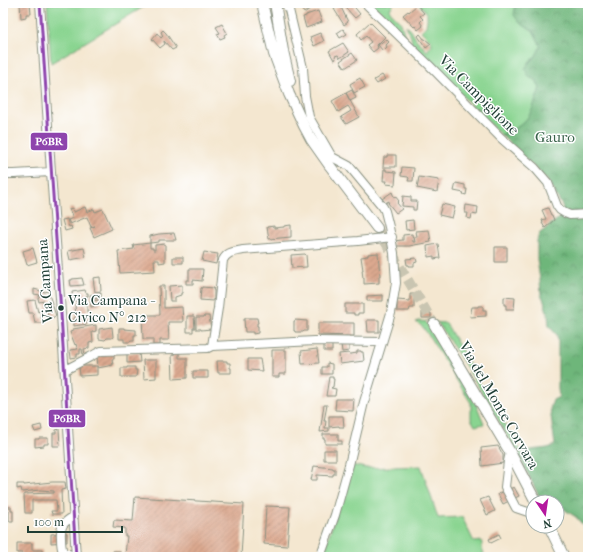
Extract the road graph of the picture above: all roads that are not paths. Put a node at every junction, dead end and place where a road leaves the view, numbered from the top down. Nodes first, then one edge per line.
1 (40, 3) edge
2 (262, 3) edge
3 (275, 3) edge
4 (285, 3) edge
5 (365, 3) edge
6 (296, 106) junction
7 (51, 172) junction
8 (3, 174) edge
9 (588, 214) edge
10 (377, 228) tunnel mouth
11 (392, 237) junction
12 (434, 324) tunnel mouth
13 (381, 342) junction
14 (212, 346) junction
15 (65, 370) junction
16 (510, 452) junction
17 (532, 494) edge
18 (525, 511) edge
19 (74, 516) junction
20 (553, 534) edge
21 (76, 557) edge
22 (320, 557) edge
23 (564, 557) edge

1 - 7 street, Via Campana
2 - 6 main road
3 - 6 main road
4 - 11 street
5 - 9 street, Via Campiglione
6 - 10 main road
7 - 8 street
7 - 15 street, Via Campana
11 - 13 street
11 - 14 street
12 - 16 main road, Via del Monte Corvara
13 - 14 street
13 - 22 street
14 - 15 street
15 - 19 street, Via Campana
16 - 17 main road, Via del Monte Corvara
16 - 18 street
19 - 21 street, Via Campana
19 - 21 street
20 - 23 main road

